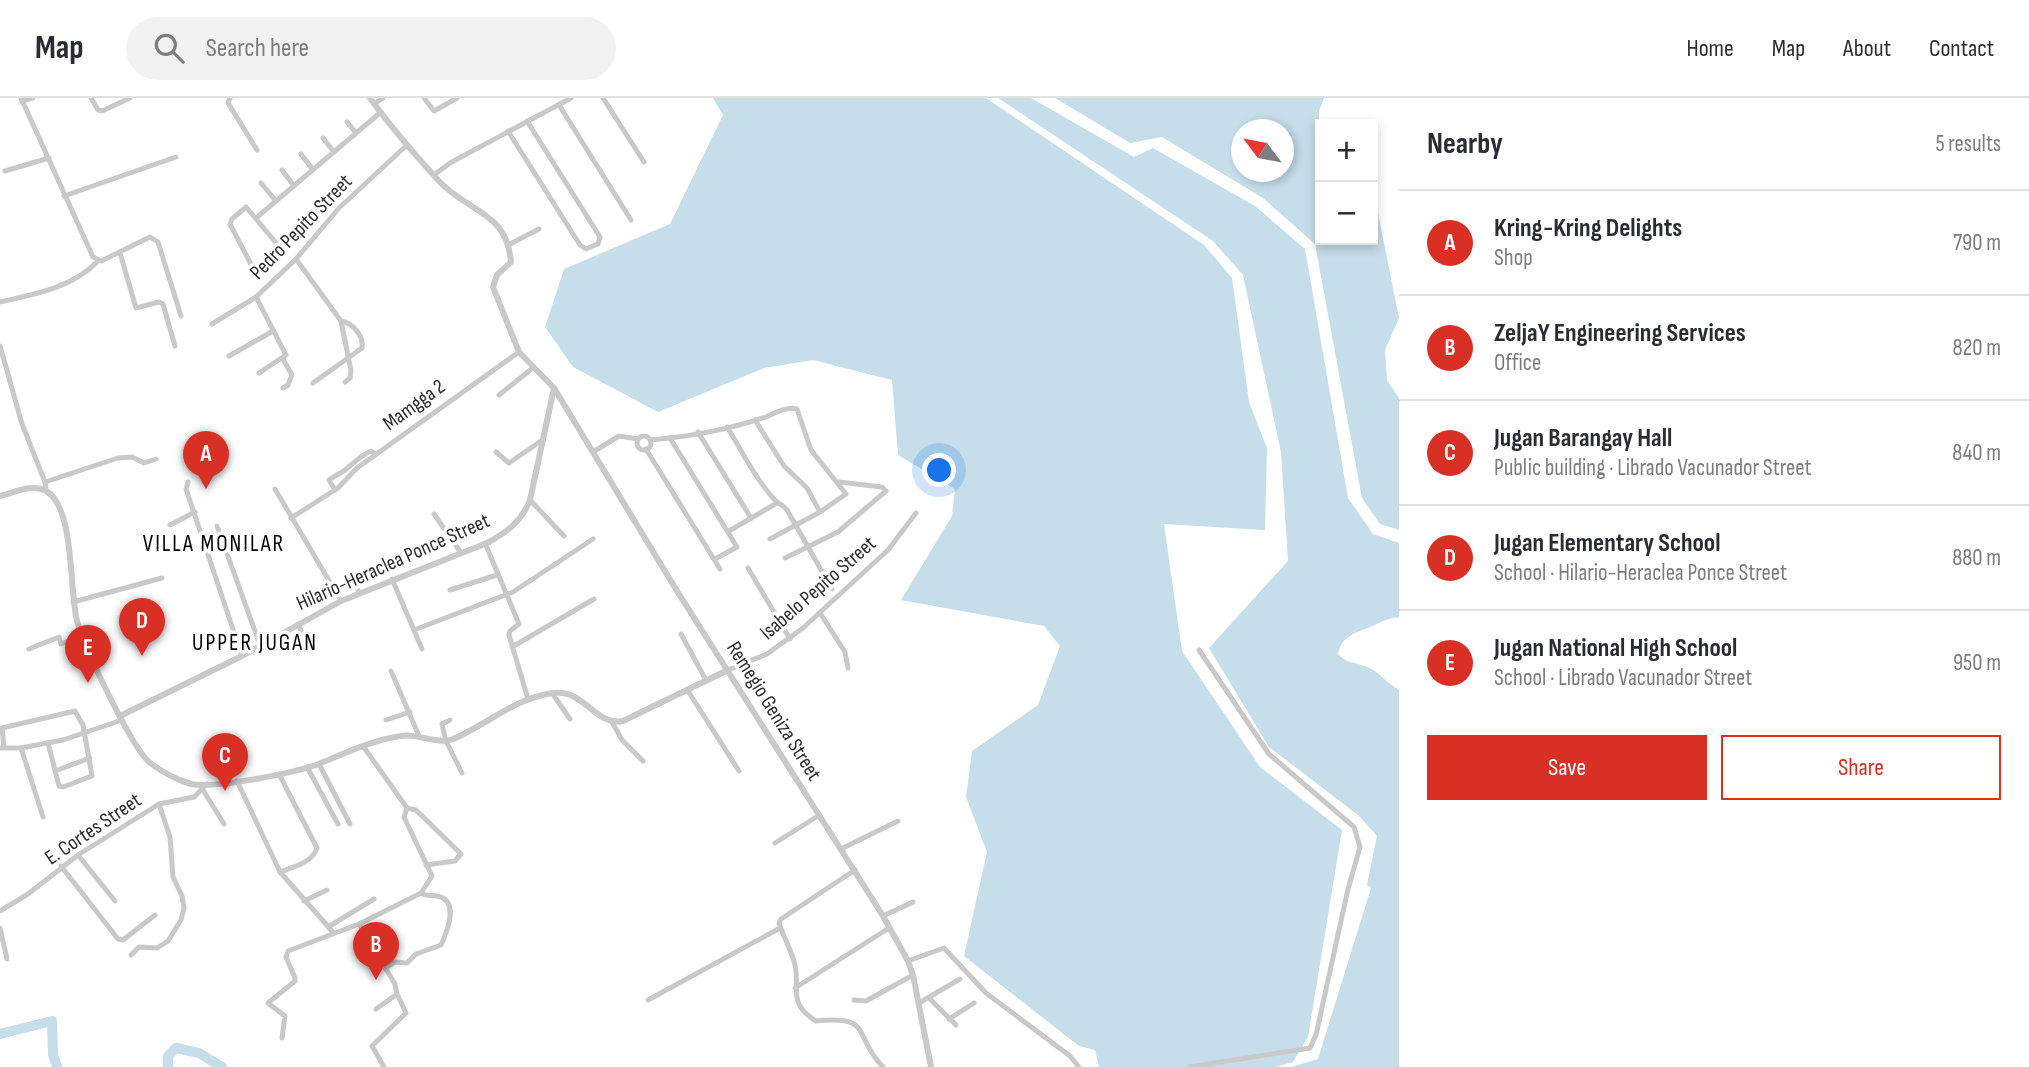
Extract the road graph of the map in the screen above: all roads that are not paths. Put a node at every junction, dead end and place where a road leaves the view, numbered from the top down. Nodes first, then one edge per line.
1 (33, 98) edge
2 (90, 98) edge
3 (130, 98) edge
4 (230, 98) edge
5 (383, 98) edge
6 (424, 98) edge
7 (457, 98) edge
8 (571, 98) edge
9 (603, 98) edge
10 (22, 100) edge
11 (372, 101) edge
12 (559, 105) junction
13 (381, 112) junction
14 (527, 121) junction
15 (347, 122) dead end
16 (508, 131) junction
17 (356, 133) junction
18 (323, 138) dead end
19 (407, 145) junction
20 (257, 150) dead end
21 (334, 152) junction
22 (301, 154) dead end
23 (176, 157) dead end
24 (49, 158) junction
25 (643, 162) dead end
26 (282, 170) dead end
27 (313, 170) junction
28 (5, 172) dead end
29 (434, 175) junction
30 (261, 183) dead end
31 (294, 186) junction
32 (64, 196) junction
33 (275, 201) junction
34 (256, 218) junction
35 (631, 220) dead end
36 (540, 229) dead end
37 (508, 245) junction
38 (120, 253) junction
39 (296, 259) junction
40 (98, 261) junction
41 (256, 297) junction
42 (0, 302) edge
43 (181, 316) dead end
44 (341, 321) junction
45 (212, 324) dead end
46 (273, 331) junction
47 (174, 345) dead end
48 (0, 346) edge
49 (519, 352) junction
50 (229, 356) dead end
51 (347, 357) junction
52 (283, 359) junction
53 (534, 367) junction
54 (259, 373) dead end
55 (345, 382) dead end
56 (313, 383) dead end
57 (283, 388) dead end
58 (554, 388) junction
59 (499, 396) dead end
60 (755, 420) junction
61 (726, 427) junction
62 (698, 432) junction
63 (638, 439) junction
64 (670, 439) junction
65 (650, 440) junction
66 (541, 441) junction
67 (646, 449) junction
68 (496, 452) dead end
69 (593, 452) junction
70 (375, 454) junction
71 (156, 459) dead end
72 (45, 482) junction
73 (188, 482) dead end
74 (839, 482) junction
75 (859, 485) junction
76 (275, 489) dead end
77 (46, 490) junction
78 (335, 490) junction
79 (846, 494) junction
80 (0, 496) edge
81 (530, 500) junction
82 (777, 503) junction
83 (195, 512) junction
84 (820, 512) junction
85 (916, 513) dead end
86 (433, 514) dead end
87 (291, 518) junction
88 (751, 518) junction
89 (796, 524) junction
90 (170, 526) dead end
91 (217, 526) dead end
92 (729, 531) junction
93 (564, 536) dead end
94 (593, 539) dead end
95 (769, 539) dead end
96 (485, 543) junction
97 (808, 546) junction
98 (461, 553) junction
99 (785, 558) dead end
100 (715, 559) junction
101 (748, 568) dead end
102 (720, 569) dead end
103 (351, 573) dead end
104 (497, 575) junction
105 (162, 578) dead end
106 (392, 579) junction
107 (832, 589) dead end
108 (450, 590) dead end
109 (359, 593) junction
110 (506, 595) junction
111 (594, 599) dead end
112 (341, 601) junction
113 (74, 602) junction
114 (820, 613) junction
115 (298, 624) junction
116 (414, 630) junction
117 (681, 634) dead end
118 (82, 635) junction
119 (790, 639) junction
120 (260, 645) junction
121 (308, 646) dead end
122 (512, 647) junction
123 (29, 649) dead end
124 (422, 649) dead end
125 (1199, 650) dead end
126 (242, 656) junction
127 (848, 668) dead end
128 (728, 670) junction
129 (391, 671) dead end
130 (706, 680) junction
131 (688, 691) junction
132 (552, 693) junction
133 (528, 699) junction
134 (410, 712) junction
135 (121, 718) junction
136 (570, 719) dead end
137 (386, 720) dead end
138 (450, 720) dead end
139 (612, 722) junction
140 (86, 734) junction
141 (419, 736) junction
142 (446, 741) junction
143 (48, 743) junction
144 (363, 746) junction
145 (2, 748) edge
146 (22, 748) junction
147 (90, 758) junction
148 (643, 761) dead end
149 (319, 764) junction
150 (307, 767) junction
151 (55, 771) junction
152 (740, 771) dead end
153 (462, 773) dead end
154 (279, 774) junction
155 (237, 781) junction
156 (205, 787) junction
157 (159, 804) junction
158 (407, 808) junction
159 (818, 816) junction
160 (43, 817) dead end
161 (898, 821) dead end
162 (224, 824) dead end
163 (338, 824) dead end
164 (350, 824) dead end
165 (775, 843) dead end
166 (841, 849) junction
167 (78, 855) junction
168 (426, 865) junction
169 (61, 866) junction
170 (855, 870) junction
171 (280, 872) junction
172 (327, 890) dead end
173 (422, 893) junction
174 (374, 899) dead end
175 (115, 901) dead end
176 (304, 901) junction
177 (914, 902) dead end
178 (0, 911) edge
179 (155, 915) dead end
180 (883, 916) junction
181 (359, 924) junction
182 (0, 928) edge
183 (780, 928) junction
184 (889, 928) junction
185 (330, 930) junction
186 (131, 956) dead end
187 (7, 958) dead end
188 (908, 961) junction
189 (385, 968) junction
190 (912, 975) junction
191 (960, 979) dead end
192 (795, 988) junction
193 (397, 994) junction
194 (929, 998) junction
195 (648, 1000) dead end
196 (854, 1000) dead end
197 (919, 1003) junction
198 (974, 1003) dead end
199 (376, 1009) dead end
200 (948, 1019) junction
201 (956, 1025) dead end
202 (282, 1038) dead end
203 (384, 1067) edge
204 (883, 1067) edge
205 (931, 1067) edge
206 (1079, 1067) edge
207 (1190, 1067) edge

1 - 10 street
2 - 3 street
4 - 20 street
5 - 11 street
6 - 7 street
8 - 12 street
9 - 25 street
10 - 24 street
11 - 13 street
12 - 14 street
12 - 35 street
13 - 17 street
13 - 19 street
14 - 16 street
14 - 16 street
15 - 17 street
16 - 29 street
17 - 21 street
18 - 21 street
19 - 29 street
19 - 39 street, Pedro Pepito Street
21 - 27 street
22 - 27 street
23 - 32 street
24 - 28 street
24 - 32 street
26 - 31 street
27 - 31 street
29 - 37 street
30 - 33 street
31 - 33 street
32 - 40 street
33 - 34 street
34 - 34 street
36 - 37 street
37 - 49 street
38 - 40 street
38 - 43 street
38 - 47 street
39 - 41 street, Pedro Pepito Street
39 - 44 street
40 - 42 street
41 - 45 street, Pedro Pepito Street
41 - 46 street
44 - 51 street
44 - 51 street
46 - 50 street
46 - 52 street
48 - 72 street
49 - 53 street
49 - 70 street, Mamgga 2
51 - 55 street
51 - 56 street
52 - 54 street
52 - 57 street
53 - 58 street
53 - 59 street
58 - 66 street, Hilario-Heraclea Ponce Street
58 - 69 street, Remegio Geniza Street
60 - 61 street
60 - 74 street
60 - 84 street
61 - 62 street
61 - 82 street
62 - 64 street
62 - 88 street
63 - 65 street
63 - 67 street
63 - 69 street
64 - 65 street
64 - 92 street
65 - 67 street
66 - 68 street
66 - 81 street, Hilario-Heraclea Ponce Street
67 - 100 street
69 - 128 street, Remegio Geniza Street
70 - 78 street, Mamgga 2
70 - 78 street
71 - 72 street
72 - 77 street
73 - 83 street
74 - 75 street
74 - 79 street
75 - 79 street
75 - 97 street
76 - 87 street
77 - 80 street
77 - 113 street
78 - 87 street, Mamgga 2
79 - 84 street
81 - 93 street
81 - 96 street, Hilario-Heraclea Ponce Street
82 - 88 street
82 - 89 street
83 - 90 street
83 - 126 street
84 - 89 street
85 - 114 street, Isabelo Pepito Street
86 - 98 street
87 - 112 street
88 - 92 street
89 - 95 street
89 - 97 street
91 - 120 street
92 - 100 street
94 - 110 street
96 - 98 street, Hilario-Heraclea Ponce Street
96 - 104 street
97 - 99 street
97 - 107 street
98 - 106 street, Hilario-Heraclea Ponce Street
100 - 102 street
101 - 119 street
103 - 109 street
104 - 108 street
104 - 110 street
105 - 113 street
106 - 109 street, Hilario-Heraclea Ponce Street
106 - 116 street
109 - 112 street, Hilario-Heraclea Ponce Street
110 - 116 street
110 - 122 street
111 - 122 street
112 - 115 street, Hilario-Heraclea Ponce Street
113 - 118 street
114 - 119 street, Isabelo Pepito Street
114 - 127 street
115 - 120 street, Hilario-Heraclea Ponce Street
115 - 121 street
116 - 124 street
117 - 130 street
118 - 123 street
118 - 135 street
119 - 128 street, Isabelo Pepito Street
120 - 126 street, Hilario-Heraclea Ponce Street
122 - 133 street
125 - 207 street
126 - 135 street, Hilario-Heraclea Ponce Street
128 - 130 street
128 - 159 street, Remegio Geniza Street
129 - 134 street
130 - 131 street
131 - 139 street
131 - 152 street
132 - 133 street
132 - 136 street
132 - 139 street
133 - 142 street
134 - 137 street
134 - 141 street
135 - 140 street
135 - 156 street
138 - 142 street
139 - 148 street
140 - 143 street
140 - 145 street
140 - 147 street
141 - 142 street
141 - 144 street
142 - 153 street
143 - 146 street
143 - 151 street
144 - 149 street
144 - 158 street
145 - 146 street
146 - 160 street
147 - 151 street
147 - 151 street
149 - 150 street
149 - 164 street
150 - 154 street
150 - 163 street
154 - 155 street
154 - 171 street
155 - 156 street
155 - 171 street
156 - 157 street, E. Cortes Street
156 - 162 street
157 - 167 street, E. Cortes Street
157 - 186 street
158 - 168 street
158 - 168 street
159 - 165 street
159 - 166 street, Remegio Geniza Street
161 - 166 street
166 - 170 street, Remegio Geniza Street
167 - 169 street, E. Cortes Street
167 - 175 street
168 - 173 street
169 - 178 street, E. Cortes Street
169 - 179 street
170 - 180 street, Remegio Geniza Street
170 - 183 street
171 - 176 street
172 - 176 street
173 - 181 street
173 - 189 street
174 - 185 street
176 - 185 street
177 - 180 street
180 - 184 street, Remegio Geniza Street
181 - 185 street
181 - 189 street
182 - 187 street
183 - 192 street
183 - 195 street
184 - 188 street, Remegio Geniza Street
184 - 192 street
185 - 202 street
188 - 190 street, Remegio Geniza Street
188 - 206 street
189 - 193 street
190 - 196 street
190 - 197 street, Remegio Geniza Street
191 - 194 street
192 - 204 street
193 - 199 street
193 - 203 street
194 - 197 street
194 - 200 street
197 - 205 street, Remegio Geniza Street
198 - 200 street
200 - 201 street

